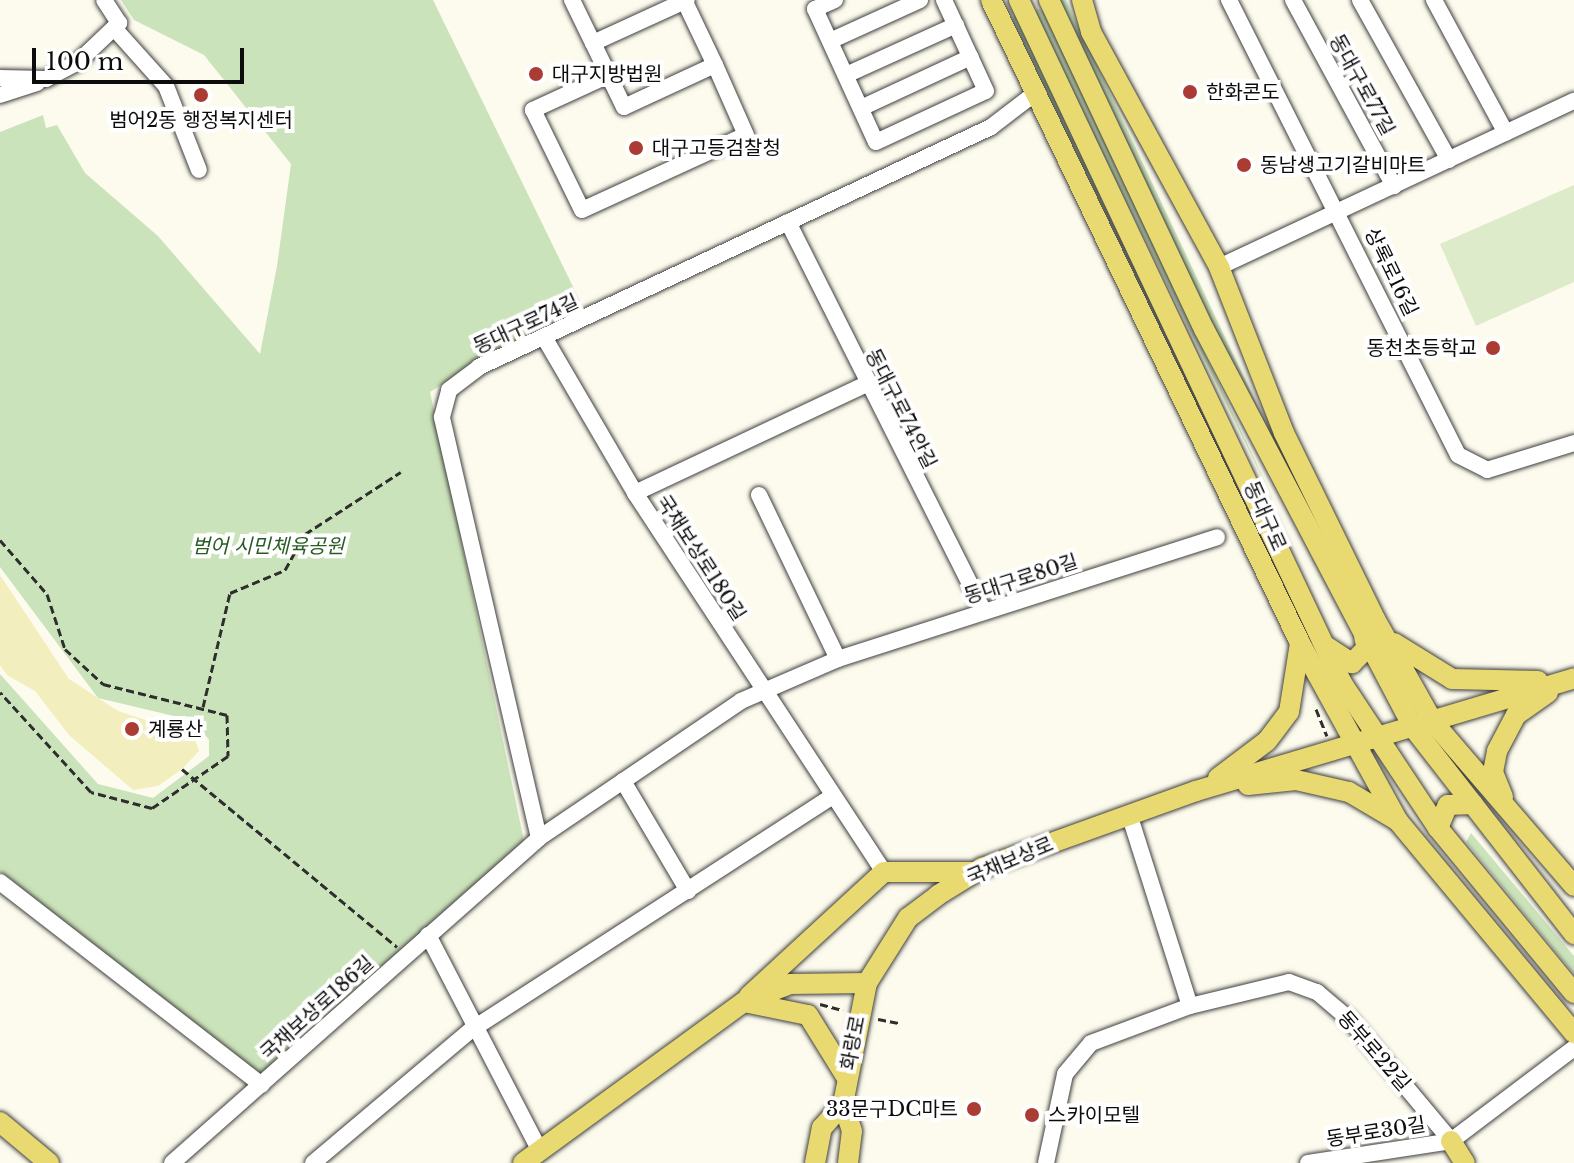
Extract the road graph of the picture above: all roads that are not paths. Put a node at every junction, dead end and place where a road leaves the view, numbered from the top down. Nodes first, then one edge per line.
1 (104, 0) edge
2 (572, 0) edge
3 (685, 0) edge
4 (835, 0) edge
5 (920, 0) edge
6 (944, 0) edge
7 (991, 0) edge
8 (1019, 0) edge
9 (1049, 0) edge
10 (1082, 0) edge
11 (1229, 0) edge
12 (1360, 0) edge
13 (1434, 0) edge
14 (1294, 2) edge
15 (956, 25) junction
16 (114, 28) junction
17 (830, 41) junction
18 (593, 43) junction
19 (971, 57) junction
20 (715, 65) junction
21 (609, 75) junction
22 (846, 75) junction
23 (0, 78) edge
24 (46, 79) junction
25 (1034, 94) junction
26 (0, 95) edge
27 (1574, 101) edge
28 (861, 108) junction
29 (1506, 133) junction
30 (1449, 160) junction
31 (199, 170) dead end
32 (1394, 186) junction
33 (1339, 212) junction
34 (788, 222) junction
35 (1219, 267) junction
36 (544, 337) junction
37 (865, 385) junction
38 (1574, 443) edge
39 (635, 493) junction
40 (759, 495) dead end
41 (1217, 537) dead end
42 (984, 612) junction
43 (1370, 628) junction
44 (1322, 641) junction
45 (1300, 643) junction
46 (838, 659) junction
47 (1570, 679) edge
48 (762, 689) junction
49 (1433, 722) junction
50 (1412, 726) junction
51 (1365, 742) junction
52 (623, 781) junction
53 (1196, 791) junction
54 (831, 797) junction
55 (1505, 801) junction
56 (1473, 804) junction
57 (1130, 817) junction
58 (1398, 821) junction
59 (1438, 828) junction
60 (539, 838) junction
61 (884, 872) junction
62 (976, 872) junction
63 (0, 882) edge
64 (1574, 886) edge
65 (688, 891) junction
66 (1574, 934) edge
67 (428, 935) junction
68 (867, 983) junction
69 (1574, 993) edge
70 (744, 1002) junction
71 (1190, 1006) junction
72 (471, 1030) junction
73 (1574, 1033) edge
74 (1574, 1048) edge
75 (847, 1078) junction
76 (262, 1085) junction
77 (843, 1104) junction
78 (0, 1122) edge
79 (1451, 1141) junction
80 (531, 1157) edge
81 (49, 1163) edge
82 (172, 1163) edge
83 (313, 1163) edge
84 (815, 1163) edge
85 (848, 1163) edge
86 (1046, 1163) edge
87 (1308, 1163) edge
88 (1465, 1163) edge

1 - 16 street
2 - 18 street
3 - 18 street
3 - 20 street
4 - 17 street
5 - 17 street
6 - 15 street
7 - 25 main road, 동대구로
8 - 44 main road, 동대구로
9 - 43 main road, 동대구로
10 - 35 main road
11 - 33 street
12 - 30 street, 동대구로77길
13 - 29 street
14 - 32 street, 동대구로77길
15 - 19 street
15 - 22 street
16 - 24 street
16 - 31 street
17 - 22 street
18 - 21 street
19 - 28 street
19 - 28 street
20 - 21 street
20 - 21 street
22 - 28 street
23 - 24 street
24 - 26 street
25 - 34 street, 동대구로74길
25 - 45 main road, 동대구로
27 - 29 street
29 - 30 street
30 - 32 street
32 - 33 street
33 - 35 street
33 - 38 street, 상록로16길
34 - 36 street, 동대구로74길
34 - 37 street, 동대구로74안길
35 - 43 main road
36 - 39 street, 국채보상로180길
36 - 60 street, 동대구로74길
37 - 39 street
37 - 42 street, 동대구로74안길
39 - 48 street, 국채보상로180길
40 - 46 street
41 - 42 street, 동대구로80길
42 - 46 street, 동대구로80길
43 - 44 main road
43 - 47 main road
43 - 49 main road
43 - 50 main road, 동대구로
44 - 51 main road, 동대구로
45 - 51 main road, 동대구로
45 - 53 main road
46 - 48 street, 동대구로80길
47 - 49 main road, 국채보상로
47 - 55 main road
48 - 52 street, 동대구로80길
48 - 54 street, 국채보상로180길
49 - 50 main road, 국채보상로
49 - 55 main road
50 - 51 main road, 국채보상로
50 - 56 main road, 동대구로
51 - 53 main road, 국채보상로
51 - 58 main road
51 - 59 main road, 동대구로
52 - 60 street, 동대구로80길
52 - 65 street
53 - 57 main road, 국채보상로
53 - 58 main road
54 - 61 street, 국채보상로180길
54 - 65 street
55 - 64 main road
56 - 59 main road
56 - 66 main road, 동대구로
57 - 62 main road, 국채보상로
57 - 71 street
58 - 73 main road
59 - 69 main road, 동대구로
60 - 67 street, 동대구로80길
61 - 62 main road
61 - 70 main road
62 - 68 main road, 국채보상로
63 - 76 street, 국채보상로186길
65 - 72 street
67 - 72 street
67 - 76 street, 국채보상로186길
68 - 70 main road
68 - 75 main road, 화랑로
70 - 75 main road
70 - 80 main road
71 - 79 street, 동부로22길
71 - 86 street
72 - 80 street
72 - 83 street
74 - 79 street
75 - 77 main road, 화랑로
76 - 82 street
77 - 84 main road, 화랑로
77 - 85 main road, 화랑로
78 - 81 main road
79 - 87 street, 동부로30길
79 - 88 main road, 동부로22길

